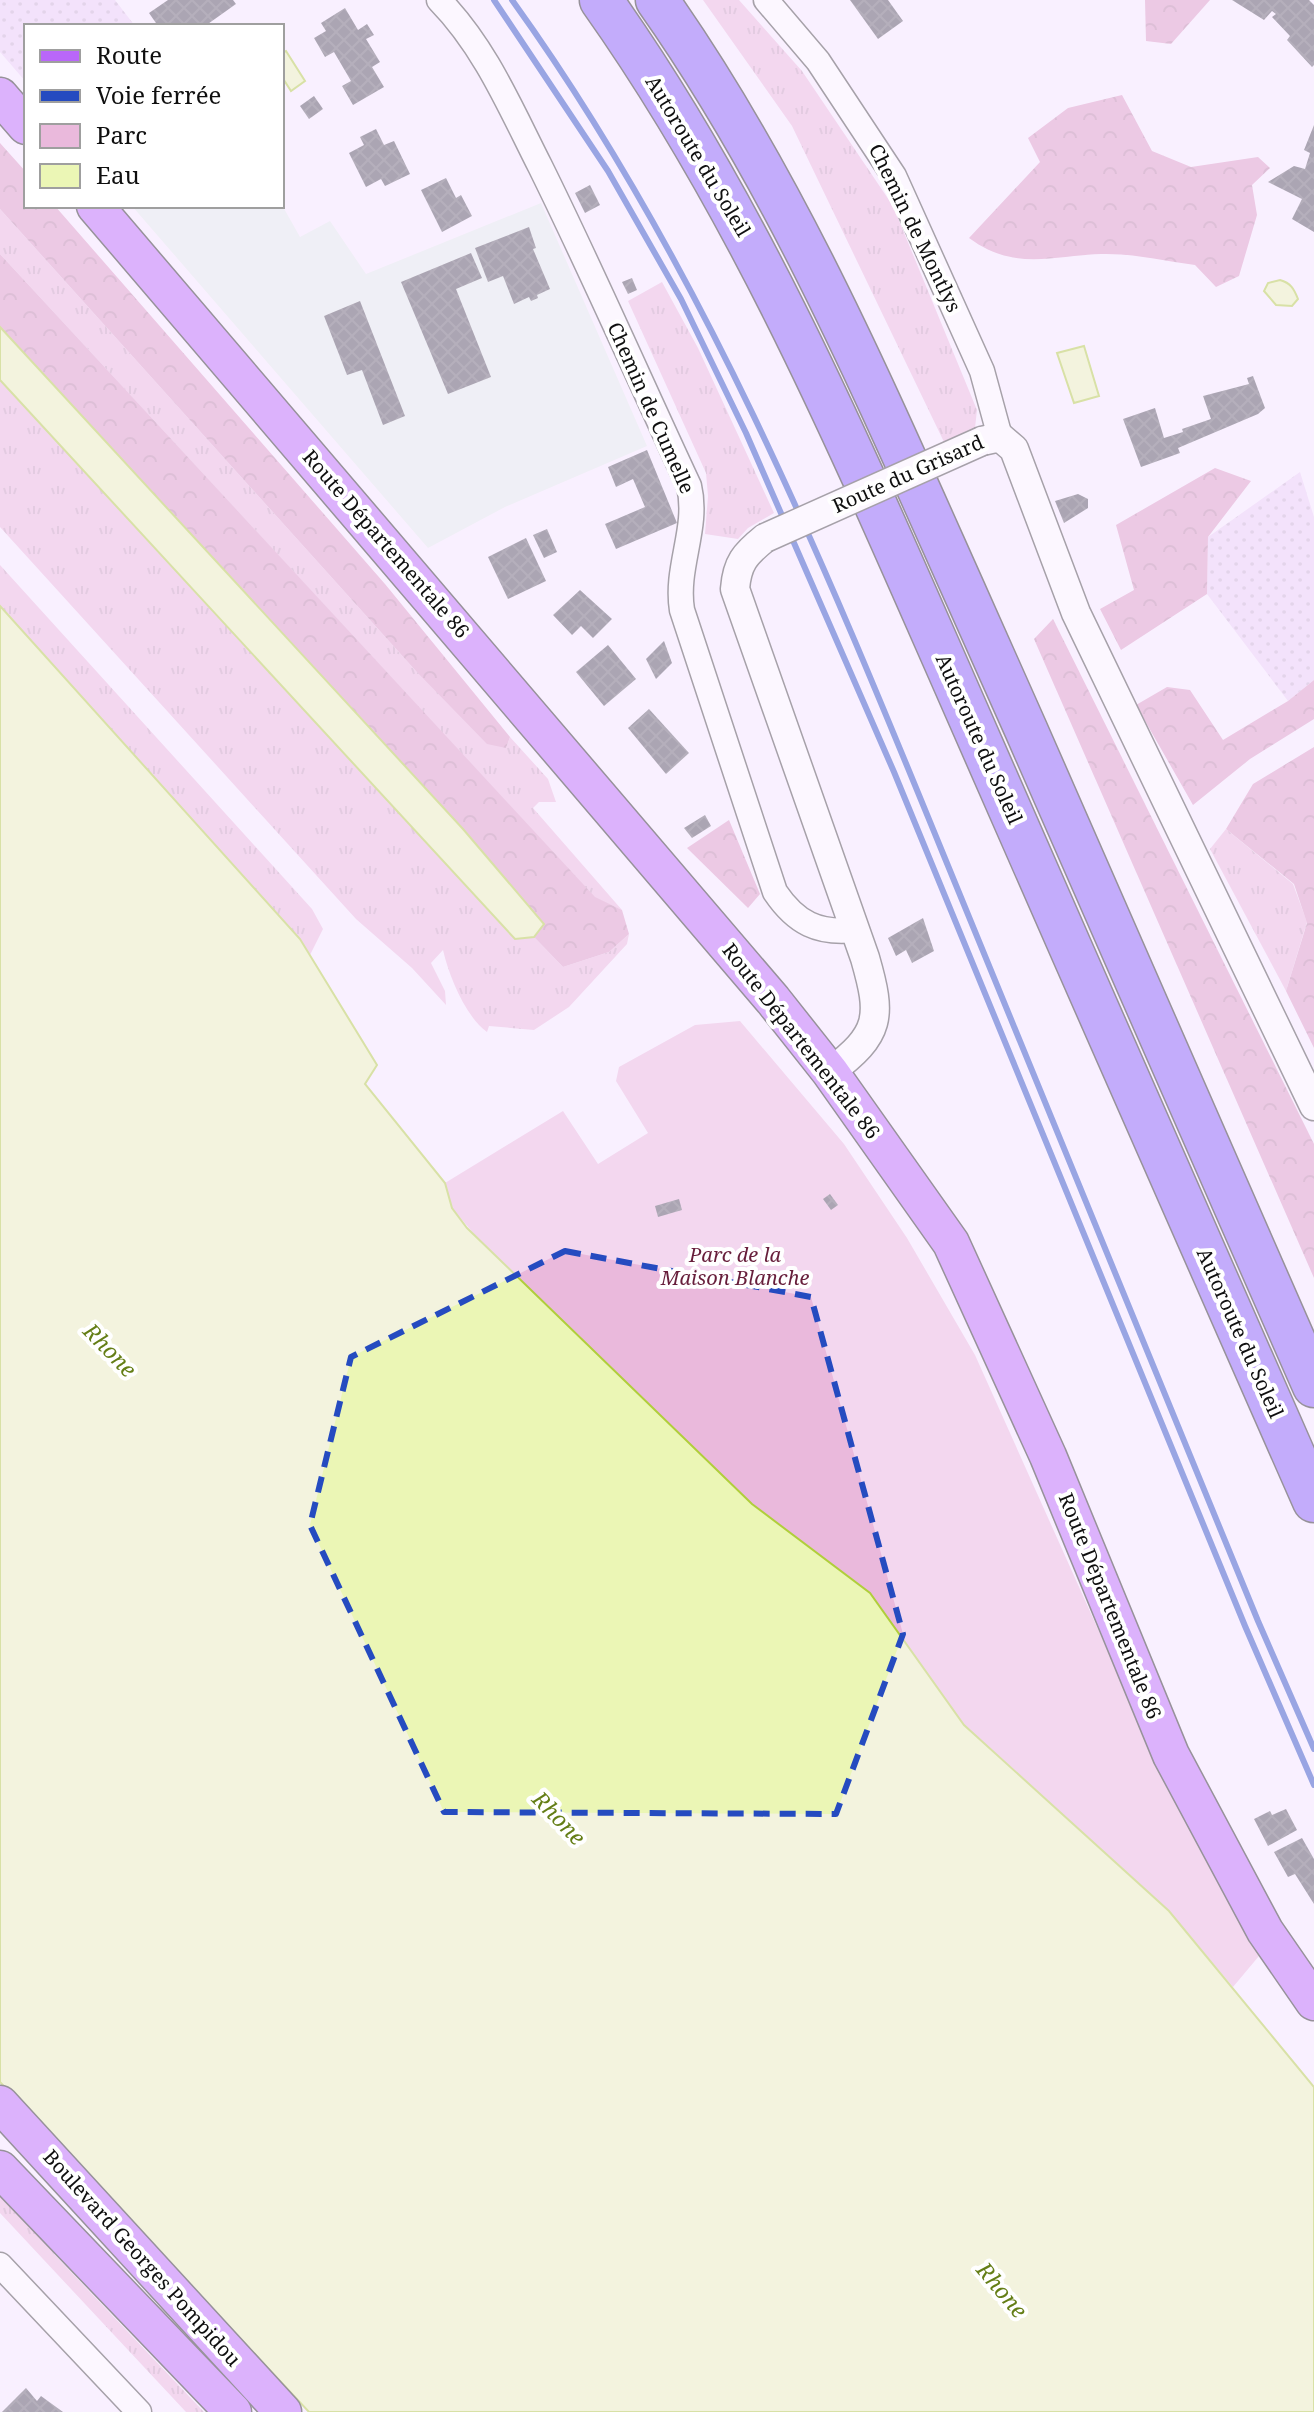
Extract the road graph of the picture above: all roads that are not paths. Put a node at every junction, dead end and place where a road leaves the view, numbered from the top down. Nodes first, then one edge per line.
1 (439, 0) edge
2 (601, 0) edge
3 (657, 0) edge
4 (766, 0) edge
5 (0, 96) edge
6 (24, 124) edge
7 (97, 208) edge
8 (991, 439) junction
9 (855, 930) junction
10 (830, 1072) junction
11 (1314, 1106) edge
12 (1314, 1386) edge
13 (1314, 1501) edge
14 (1314, 2002) edge
15 (0, 2104) edge
16 (0, 2169) edge
17 (0, 2265) edge
18 (139, 2412) edge
19 (233, 2412) edge
20 (283, 2412) edge

1 - 9 street, Chemin de Cumelle
2 - 13 highway, Autoroute du Soleil
3 - 12 highway
4 - 8 street, Chemin de Montlys
5 - 6 main road
7 - 10 main road, Route Départementale 86
8 - 9 street, Route du Grisard, bridge
8 - 11 street, Route du Grisard
9 - 10 street, Route du Grisard
10 - 14 main road, Route Départementale 86
15 - 20 main road, Boulevard Georges Pompidou
16 - 19 main road, Boulevard Georges Pompidou
17 - 18 street

